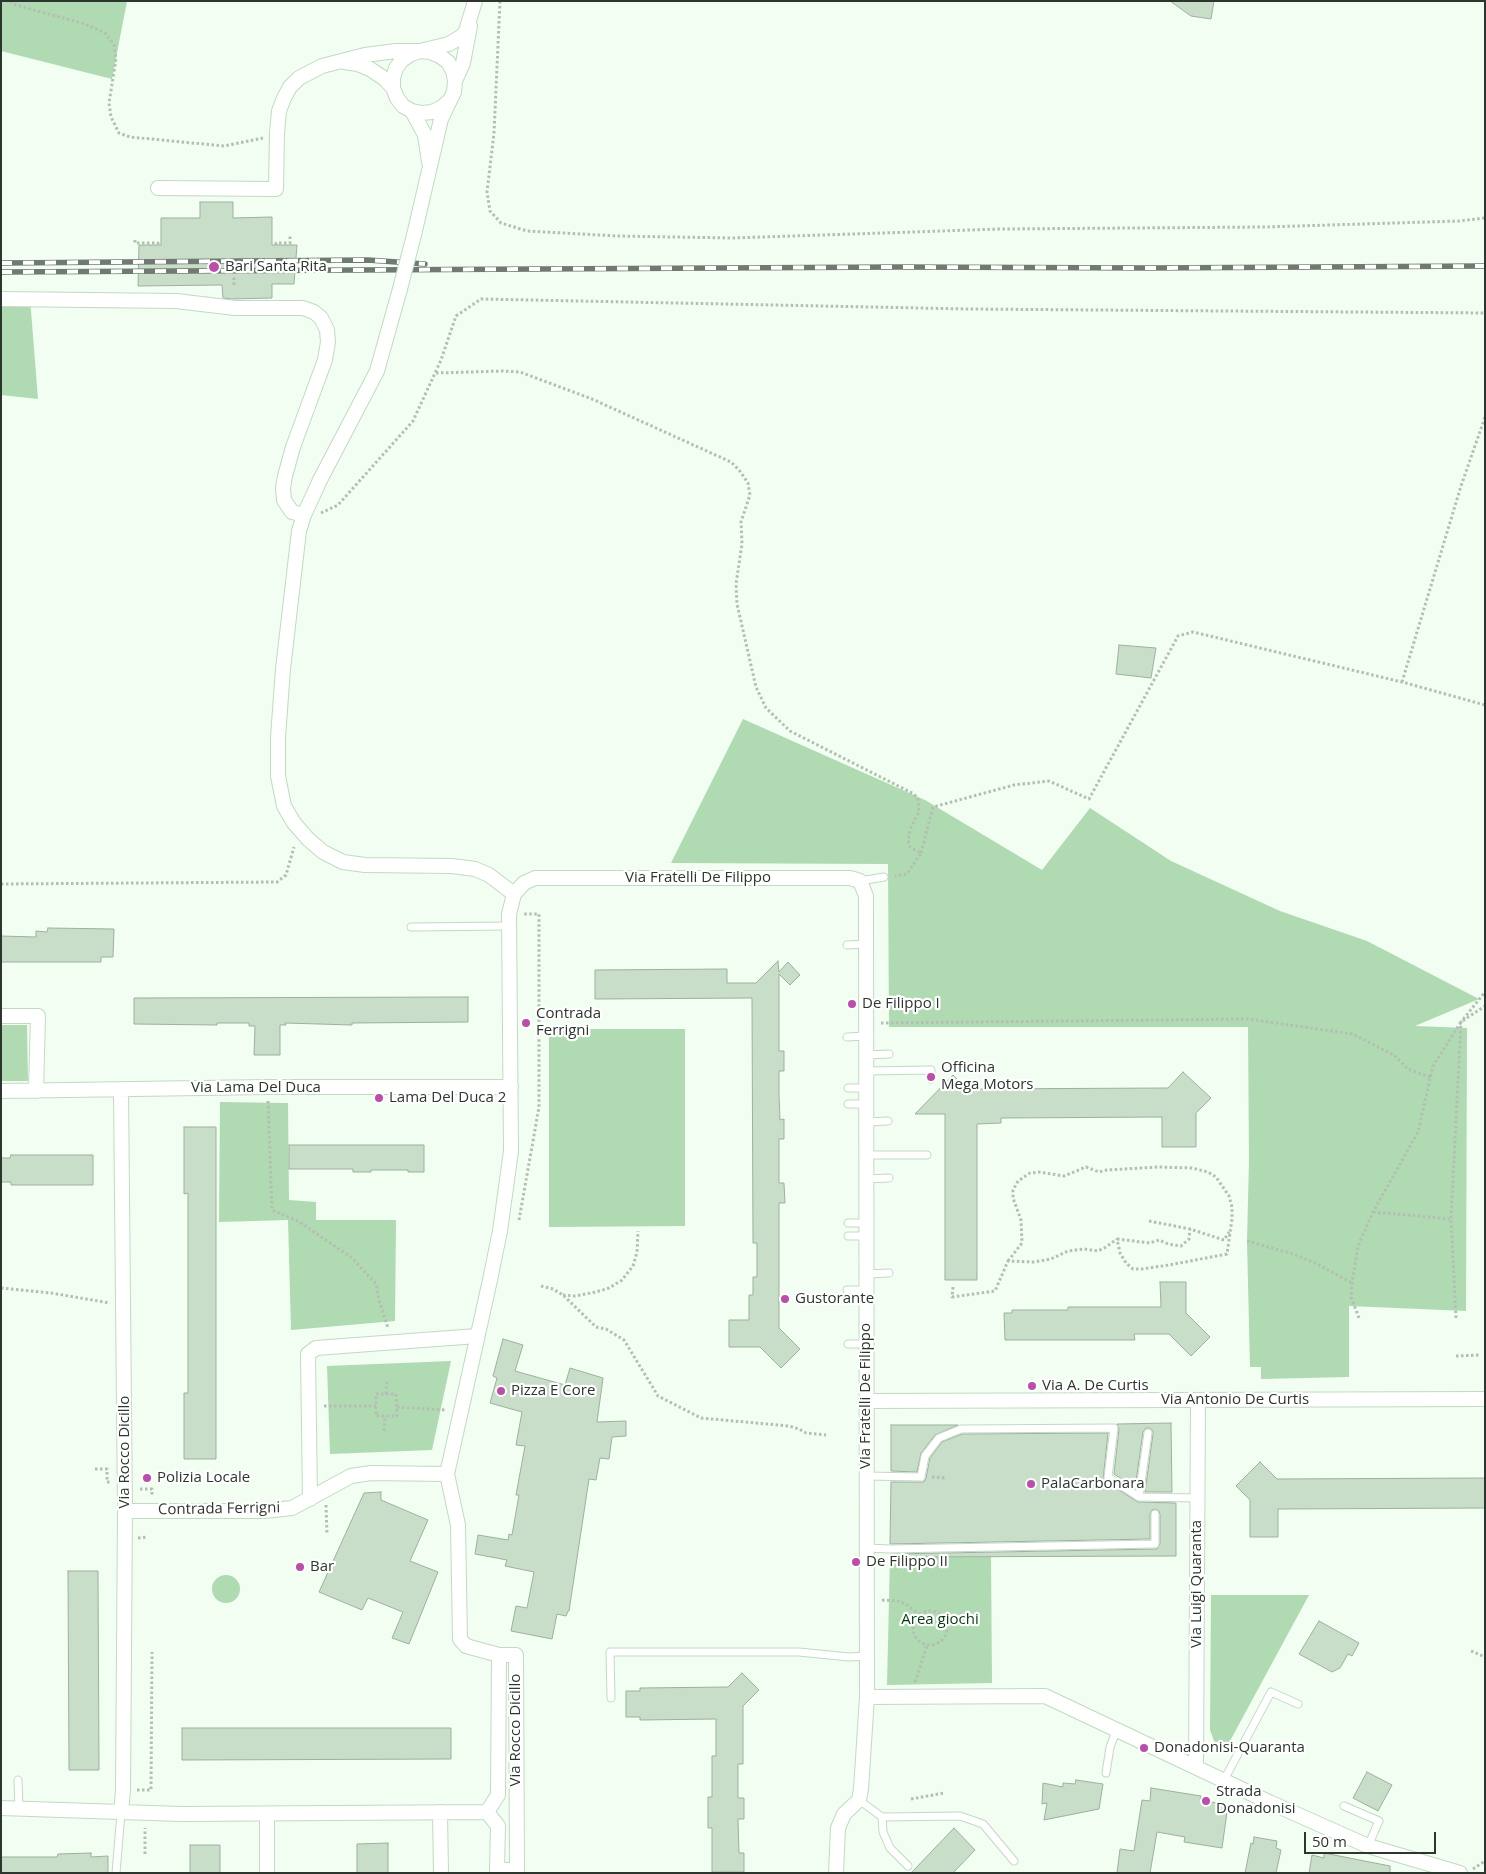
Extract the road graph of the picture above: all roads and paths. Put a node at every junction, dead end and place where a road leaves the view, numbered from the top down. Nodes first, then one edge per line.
1 (10, 1) edge
2 (475, 1) edge
3 (500, 1) edge
4 (470, 20) junction
5 (420, 51) junction
6 (336, 62) junction
7 (455, 81) junction
8 (393, 88) junction
9 (449, 101) junction
10 (412, 111) junction
11 (277, 133) junction
12 (428, 180) junction
13 (158, 188) dead end
14 (1485, 218) edge
15 (290, 234) dead end
16 (135, 240) dead end
17 (276, 245) dead end
18 (158, 246) dead end
19 (234, 276) dead end
20 (234, 285) dead end
21 (1, 299) edge
22 (1485, 313) edge
23 (435, 373) junction
24 (1485, 416) edge
25 (304, 515) junction
26 (1402, 682) junction
27 (1485, 705) edge
28 (302, 833) junction
29 (921, 853) junction
30 (884, 877) joint
31 (860, 881) junction
32 (1, 884) edge
33 (514, 894) junction
34 (509, 920) junction
35 (411, 927) dead end
36 (866, 944) junction
37 (846, 945) dead end
38 (1485, 992) edge
39 (1485, 1006) edge
40 (1, 1016) edge
41 (1461, 1022) junction
42 (866, 1030) junction
43 (847, 1037) dead end
44 (889, 1054) dead end
45 (866, 1055) junction
46 (866, 1071) junction
47 (1430, 1077) junction
48 (931, 1079) dead end
49 (267, 1087) junction
50 (511, 1087) junction
51 (848, 1088) dead end
52 (866, 1088) junction
53 (121, 1090) junction
54 (1, 1091) edge
55 (36, 1091) junction
56 (848, 1104) dead end
57 (866, 1104) junction
58 (888, 1121) dead end
59 (866, 1122) junction
60 (866, 1155) junction
61 (927, 1155) dead end
62 (889, 1178) dead end
63 (866, 1179) junction
64 (1373, 1212) junction
65 (1451, 1219) junction
66 (1149, 1221) dead end
67 (848, 1223) dead end
68 (517, 1228) dead end
69 (866, 1229) junction
70 (1190, 1229) junction
71 (1230, 1230) junction
72 (638, 1231) dead end
73 (848, 1236) dead end
74 (1117, 1239) junction
75 (1247, 1241) dead end
76 (1008, 1261) junction
77 (889, 1273) dead end
78 (866, 1274) junction
79 (1352, 1283) junction
80 (541, 1286) dead end
81 (1, 1288) edge
82 (953, 1288) dead end
83 (847, 1290) dead end
84 (563, 1295) junction
85 (866, 1295) junction
86 (797, 1301) dead end
87 (123, 1306) junction
88 (1359, 1318) dead end
89 (1456, 1318) dead end
90 (477, 1336) junction
91 (393, 1343) junction
92 (848, 1344) dead end
93 (866, 1344) junction
94 (1481, 1355) dead end
95 (1456, 1356) dead end
96 (387, 1380) dead end
97 (386, 1394) junction
98 (324, 1397) dead end
99 (1485, 1399) edge
100 (1198, 1400) junction
101 (866, 1401) junction
102 (308, 1406) junction
103 (324, 1406) junction
104 (376, 1406) junction
105 (396, 1407) junction
106 (461, 1410) junction
107 (324, 1416) dead end
108 (385, 1416) junction
109 (384, 1431) dead end
110 (1148, 1433) dead end
111 (826, 1435) dead end
112 (95, 1469) dead end
113 (107, 1469) dead end
114 (447, 1474) junction
115 (866, 1476) junction
116 (325, 1489) junction
117 (1139, 1497) junction
118 (1197, 1498) junction
119 (310, 1499) junction
120 (125, 1510) junction
121 (1155, 1514) dead end
122 (327, 1534) dead end
123 (867, 1548) junction
124 (868, 1600) junction
125 (920, 1614) junction
126 (927, 1645) junction
127 (1471, 1651) dead end
128 (152, 1652) dead end
129 (499, 1655) junction
130 (867, 1656) junction
131 (1485, 1657) edge
132 (915, 1684) dead end
133 (867, 1697) junction
134 (611, 1698) dead end
135 (1298, 1704) dead end
136 (1117, 1729) junction
137 (1196, 1767) junction
138 (1106, 1773) dead end
139 (18, 1780) dead end
140 (1224, 1780) junction
141 (123, 1790) junction
142 (944, 1793) dead end
143 (911, 1799) dead end
144 (859, 1800) junction
145 (1344, 1806) dead end
146 (1, 1808) edge
147 (19, 1809) junction
148 (440, 1812) junction
149 (487, 1812) junction
150 (121, 1813) junction
151 (267, 1814) junction
152 (882, 1817) junction
153 (1368, 1846) junction
154 (1014, 1861) dead end
155 (908, 1866) dead end
156 (116, 1873) edge
157 (267, 1873) edge
158 (441, 1873) edge
159 (836, 1873) edge
160 (1460, 1873) edge

1 - 11 path
2 - 4 street
3 - 14 path
4 - 5 street
4 - 7 street
5 - 6 street
5 - 7 street
5 - 8 street
6 - 8 street
6 - 11 street
7 - 9 street
8 - 10 street
9 - 10 street
9 - 12 street
10 - 12 street
11 - 13 street
12 - 25 street, bridge
15 - 17 path
16 - 18 path
19 - 20 path
21 - 25 street
22 - 23 path
23 - 25 path
23 - 29 path
24 - 26 path
25 - 28 street
26 - 27 path
26 - 29 path
28 - 32 path
28 - 33 street
29 - 30 path
30 - 31 lane, Via Fratelli De Filippo
31 - 33 street, Via Fratelli De Filippo
31 - 36 street, Via Fratelli De Filippo
33 - 34 street
34 - 35 lane
34 - 50 street
34 - 68 path
36 - 37 lane
36 - 42 street, Via Fratelli De Filippo
38 - 41 path
39 - 41 path
40 - 55 street
41 - 47 path
41 - 65 path
42 - 43 lane
42 - 45 street, Via Fratelli De Filippo
42 - 47 path
44 - 45 lane
45 - 46 street, Via Fratelli De Filippo
46 - 48 lane
46 - 52 street, Via Fratelli De Filippo
47 - 64 path
49 - 50 street, Via Lama Del Duca
49 - 53 street, Via Lama Del Duca
49 - 91 path
50 - 90 street
51 - 52 lane
52 - 57 street, Via Fratelli De Filippo
53 - 55 street, Via Lama Del Duca
53 - 87 street, Via Rocco Dicillo
54 - 55 street, Via Lama Del Duca
56 - 57 lane
57 - 59 street, Via Fratelli De Filippo
58 - 59 lane
59 - 60 street, Via Fratelli De Filippo
60 - 61 lane
60 - 63 street, Via Fratelli De Filippo
62 - 63 lane
63 - 69 street, Via Fratelli De Filippo
64 - 65 path
64 - 79 path
65 - 89 path
66 - 70 path
67 - 69 lane
69 - 73 lane
69 - 78 street, Via Fratelli De Filippo
70 - 71 path
70 - 74 path
71 - 74 path
71 - 76 path
72 - 84 path
74 - 76 path
75 - 79 path
76 - 82 path
77 - 78 lane
78 - 85 street, Via Fratelli De Filippo
79 - 88 path
80 - 84 path
81 - 87 path
83 - 85 lane
84 - 111 path
85 - 86 path
85 - 93 street, Via Fratelli De Filippo
87 - 120 street, Via Rocco Dicillo
90 - 91 street
90 - 106 street
91 - 102 street
92 - 93 lane
93 - 101 street, Via Fratelli De Filippo
94 - 95 path
96 - 97 path
97 - 104 path
97 - 105 path
98 - 103 path
99 - 100 street, Via Antonio De Curtis
100 - 101 street, Via Antonio De Curtis
100 - 118 street, Via Luigi Quaranta
101 - 115 street, Via Fratelli De Filippo
102 - 103 path
102 - 119 street
103 - 104 path
103 - 107 path
104 - 108 path
105 - 106 path
105 - 108 path
106 - 114 street
108 - 109 path
110 - 117 lane
112 - 113 path
114 - 116 street, Contrada Ferrigni
114 - 129 street
115 - 117 lane
115 - 123 street, Via Fratelli De Filippo
116 - 119 street, Contrada Ferrigni
116 - 122 path
117 - 118 lane
118 - 137 street, Via Luigi Quaranta
119 - 120 street, Contrada Ferrigni
120 - 141 street, Via Rocco Dicillo
121 - 123 lane
123 - 124 street, Via Fratelli De Filippo
124 - 125 path
124 - 130 street, Via Fratelli De Filippo
125 - 126 path
125 - 126 path
126 - 132 path
127 - 131 path
128 - 141 path
129 - 149 street, Via Rocco Dicillo
129 - 149 street, Via Rocco Dicillo
130 - 133 street, Via Fratelli De Filippo
130 - 134 lane
133 - 136 street
133 - 144 street, Via Fratelli De Filippo
135 - 140 lane
136 - 137 street
136 - 138 lane
137 - 140 street
139 - 147 lane
140 - 153 street
141 - 150 street, Via Rocco Dicillo
142 - 143 path
144 - 152 lane
144 - 159 street
145 - 153 lane
146 - 147 street
147 - 150 street
148 - 149 street
148 - 151 street
148 - 158 street
150 - 151 street
150 - 156 lane
151 - 157 street
152 - 154 lane
152 - 155 lane
153 - 160 street

